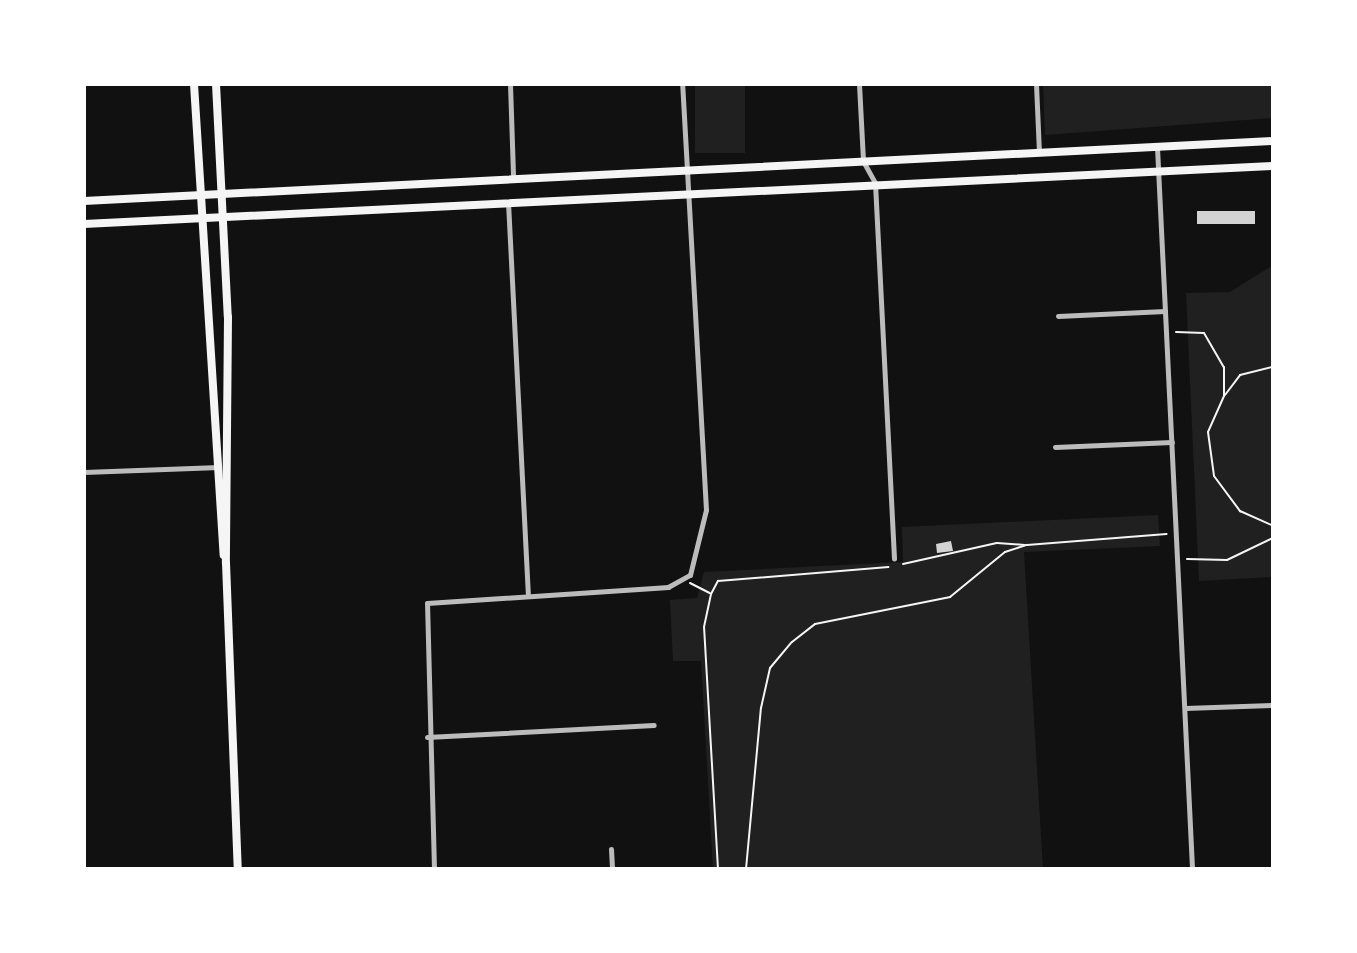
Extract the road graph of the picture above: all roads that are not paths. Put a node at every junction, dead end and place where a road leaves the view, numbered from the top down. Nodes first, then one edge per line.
1 (194, 84) edge
2 (216, 84) edge
3 (510, 84) edge
4 (682, 84) edge
5 (859, 84) edge
6 (1036, 84) edge
7 (1273, 141) edge
8 (1157, 147) junction
9 (1039, 153) junction
10 (863, 161) junction
11 (1273, 166) edge
12 (686, 169) junction
13 (1159, 171) junction
14 (513, 175) junction
15 (875, 183) junction
16 (221, 189) junction
17 (199, 191) junction
18 (689, 191) junction
19 (84, 201) edge
20 (508, 202) junction
21 (223, 214) junction
22 (201, 216) junction
23 (84, 224) edge
24 (1165, 311) junction
25 (1058, 316) dead end
26 (1172, 442) junction
27 (1055, 447) dead end
28 (230, 466) junction
29 (214, 467) junction
30 (84, 472) edge
31 (894, 559) dead end
32 (226, 563) junction
33 (528, 593) junction
34 (1273, 705) edge
35 (1185, 708) junction
36 (654, 725) dead end
37 (427, 737) junction
38 (611, 849) dead end
39 (238, 869) edge
40 (434, 869) edge
41 (612, 869) edge
42 (1192, 869) edge

1 - 17 main road
2 - 16 main road
3 - 14 street
4 - 12 street
5 - 10 street
6 - 9 street
7 - 8 main road
8 - 9 main road
8 - 13 street
9 - 10 main road
10 - 12 main road
10 - 15 street
11 - 13 main road
12 - 14 main road
12 - 18 street
13 - 15 main road
13 - 24 street
14 - 16 main road
15 - 18 main road
15 - 31 street
16 - 17 main road
16 - 21 main road
17 - 19 main road
17 - 22 main road
18 - 20 main road
18 - 33 street
20 - 21 main road
20 - 33 street
21 - 22 main road
21 - 28 main road
22 - 23 main road
22 - 29 main road
24 - 25 street
24 - 26 street
26 - 27 street
26 - 35 street
28 - 29 street
28 - 32 main road
29 - 30 street
29 - 32 main road
32 - 39 main road
33 - 37 street
34 - 35 street
35 - 42 street
36 - 37 street
37 - 40 street
38 - 41 street

